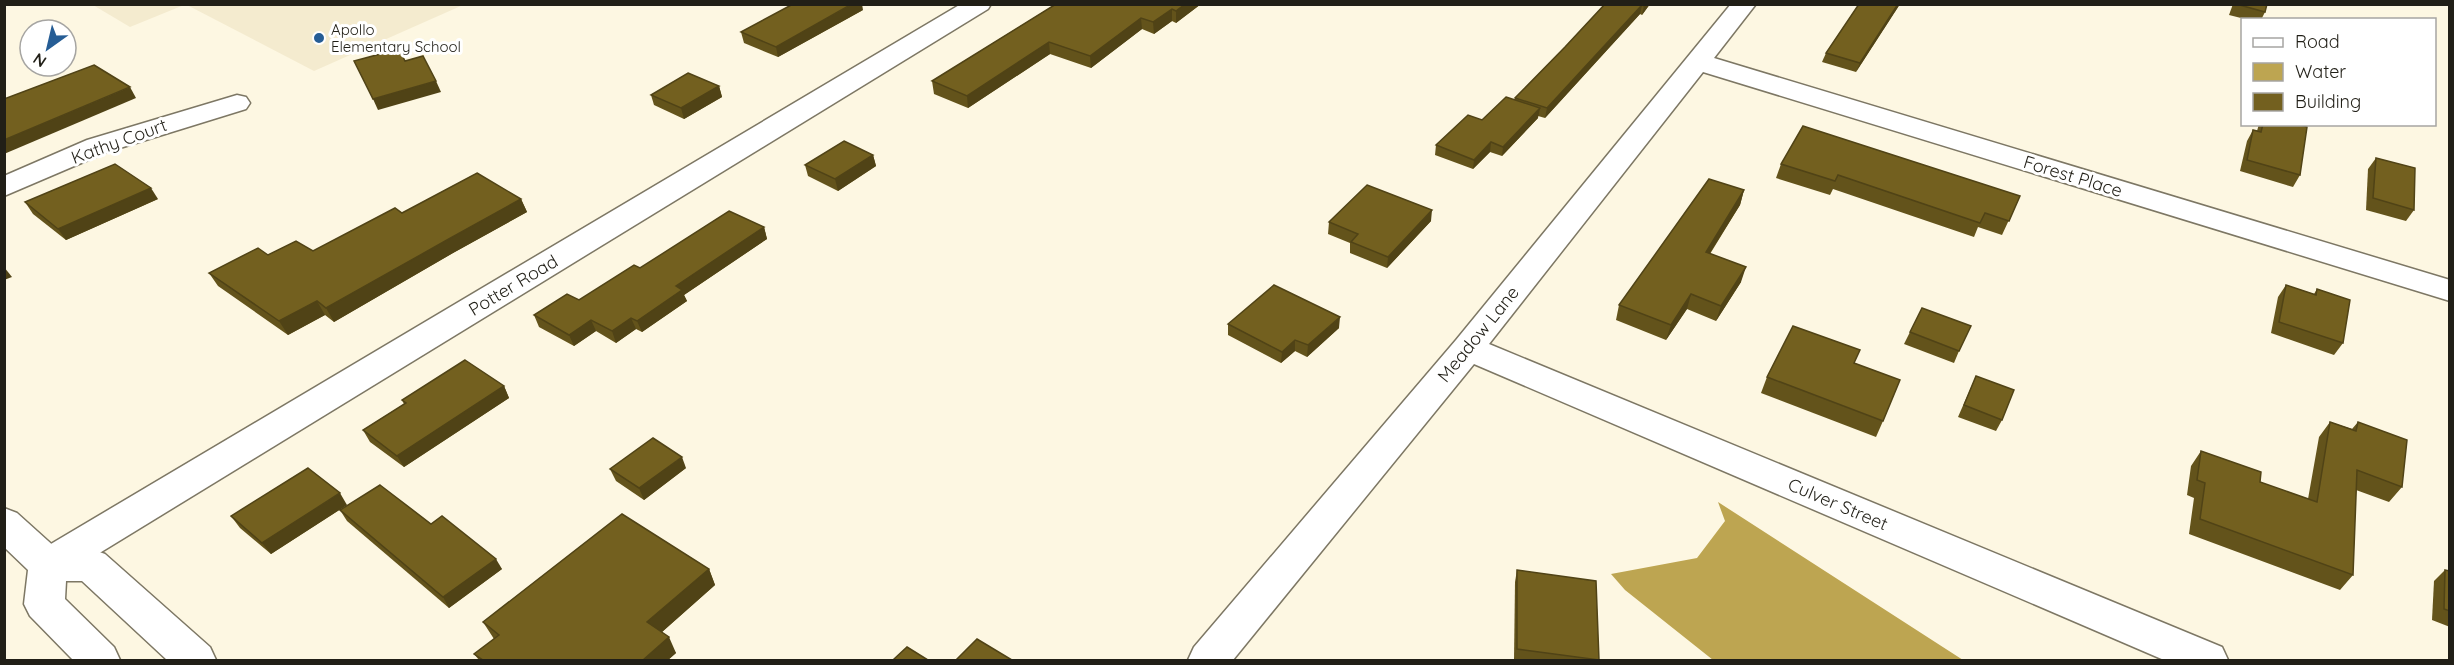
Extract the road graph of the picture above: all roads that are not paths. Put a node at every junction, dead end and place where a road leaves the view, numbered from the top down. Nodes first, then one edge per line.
1 (979, 4) edge
2 (1744, 4) edge
3 (1696, 61) junction
4 (237, 103) dead end
5 (4, 187) edge
6 (2450, 291) edge
7 (1468, 348) junction
8 (4, 523) edge
9 (48, 565) junction
10 (99, 660) edge
11 (195, 660) edge
12 (1209, 660) edge
13 (2207, 660) edge

1 - 9 street, Potter Road
2 - 3 street, Meadow Lane
3 - 6 street, Forest Place
3 - 7 street, Meadow Lane
4 - 5 street, Kathy Court
7 - 12 street, Meadow Lane
7 - 13 street, Culver Street
8 - 9 street
9 - 10 street
9 - 11 street

